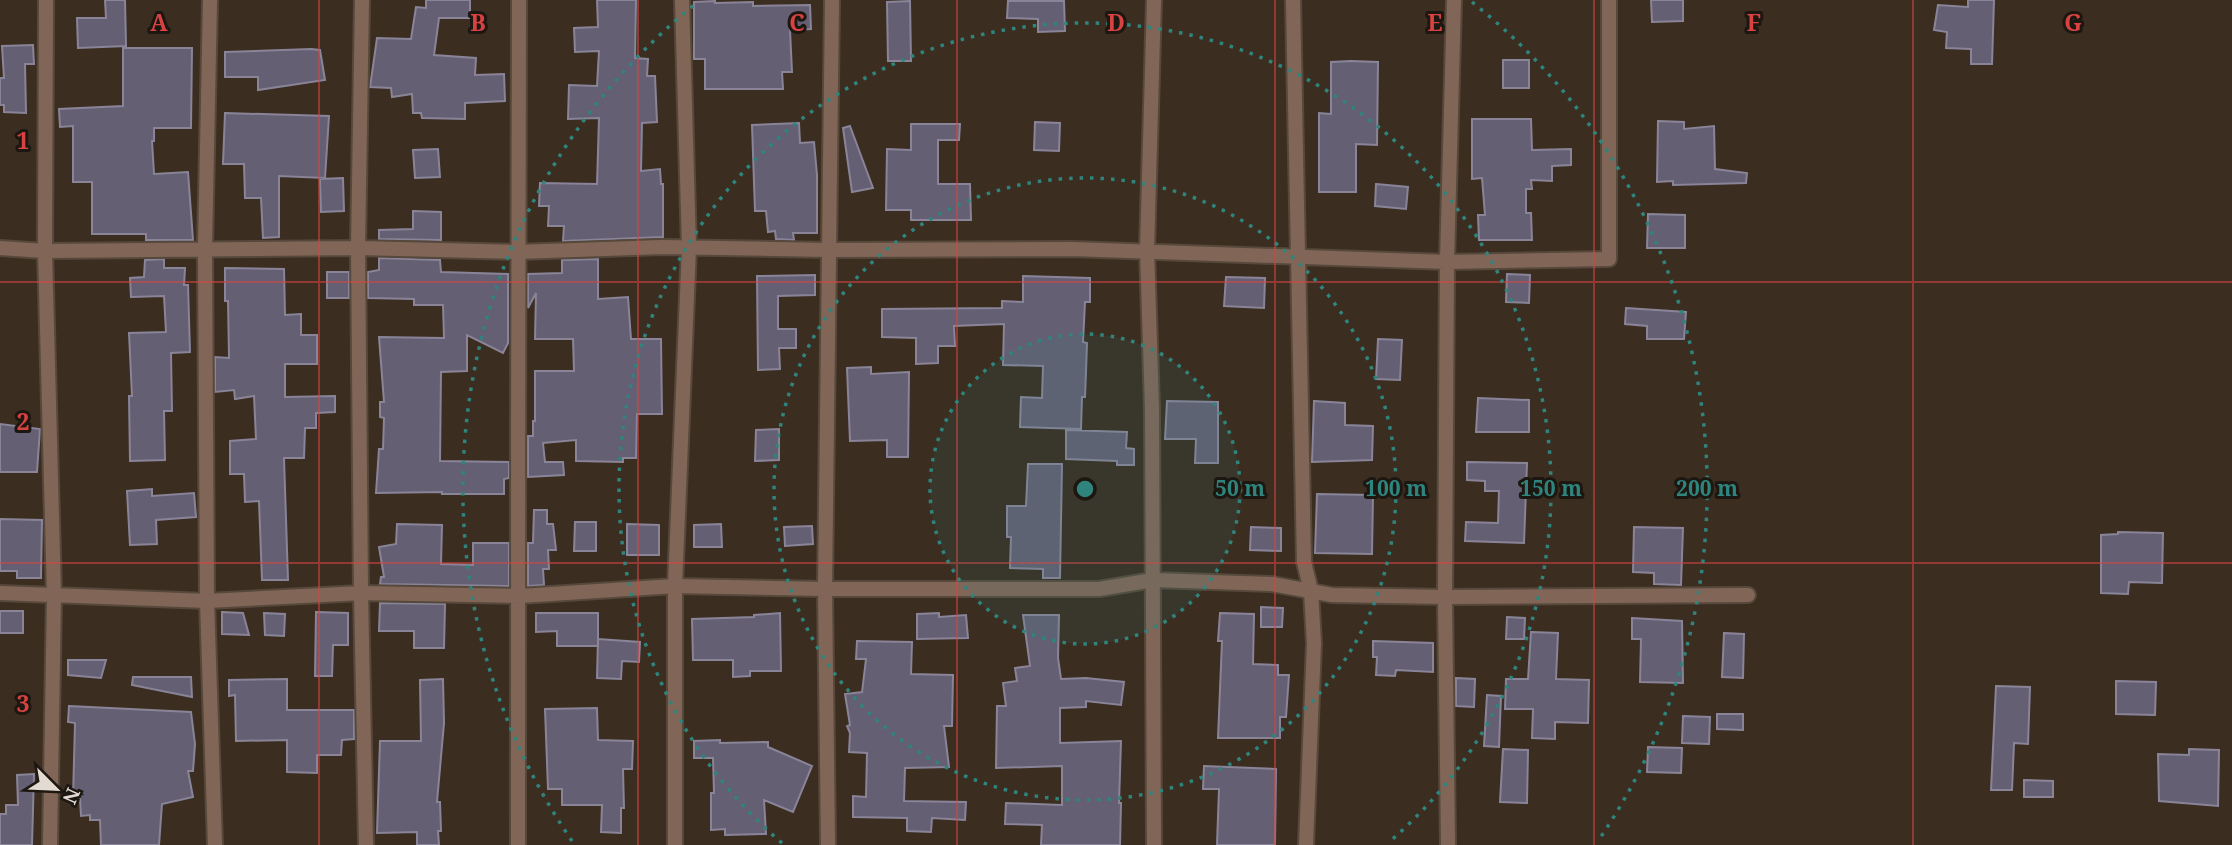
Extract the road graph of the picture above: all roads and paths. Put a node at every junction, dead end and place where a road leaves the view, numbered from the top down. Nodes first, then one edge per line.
1 (46, 0) edge
2 (210, 0) edge
3 (362, 0) edge
4 (519, 0) edge
5 (682, 0) edge
6 (832, 0) edge
7 (1154, 0) edge
8 (1293, 0) edge
9 (1454, 0) edge
10 (1609, 0) edge
11 (689, 247) junction
12 (0, 248) edge
13 (205, 248) junction
14 (358, 248) junction
15 (46, 250) junction
16 (829, 250) junction
17 (1147, 250) junction
18 (517, 252) junction
19 (1299, 256) junction
20 (1447, 262) junction
21 (1153, 580) junction
22 (675, 586) junction
23 (825, 589) junction
24 (1311, 591) junction
25 (0, 593) edge
26 (361, 593) junction
27 (54, 595) junction
28 (1748, 595) dead end
29 (520, 596) junction
30 (1445, 597) junction
31 (207, 601) junction
32 (50, 845) edge
33 (215, 845) edge
34 (366, 845) edge
35 (518, 845) edge
36 (675, 845) edge
37 (828, 845) edge
38 (1154, 845) edge
39 (1306, 845) edge
40 (1448, 845) edge

1 - 15 street
2 - 13 street
3 - 14 street
4 - 18 street
5 - 11 street
6 - 16 street
7 - 17 street
8 - 19 street
9 - 20 street
10 - 20 street
11 - 16 street
11 - 18 street
11 - 22 street
12 - 15 street
13 - 14 street
13 - 15 street
13 - 31 street
14 - 18 street
14 - 26 street
15 - 27 street
16 - 17 street
16 - 23 street
17 - 19 street
17 - 21 street
18 - 29 street
19 - 20 street
19 - 24 street
20 - 30 street
21 - 23 street
21 - 24 street
21 - 38 street
22 - 23 street
22 - 29 street
22 - 36 street
23 - 37 street
24 - 30 street
24 - 39 street
25 - 27 street
26 - 29 street
26 - 31 street
26 - 34 street
27 - 31 street
27 - 32 street
28 - 30 street
29 - 35 street
30 - 40 street
31 - 33 street

